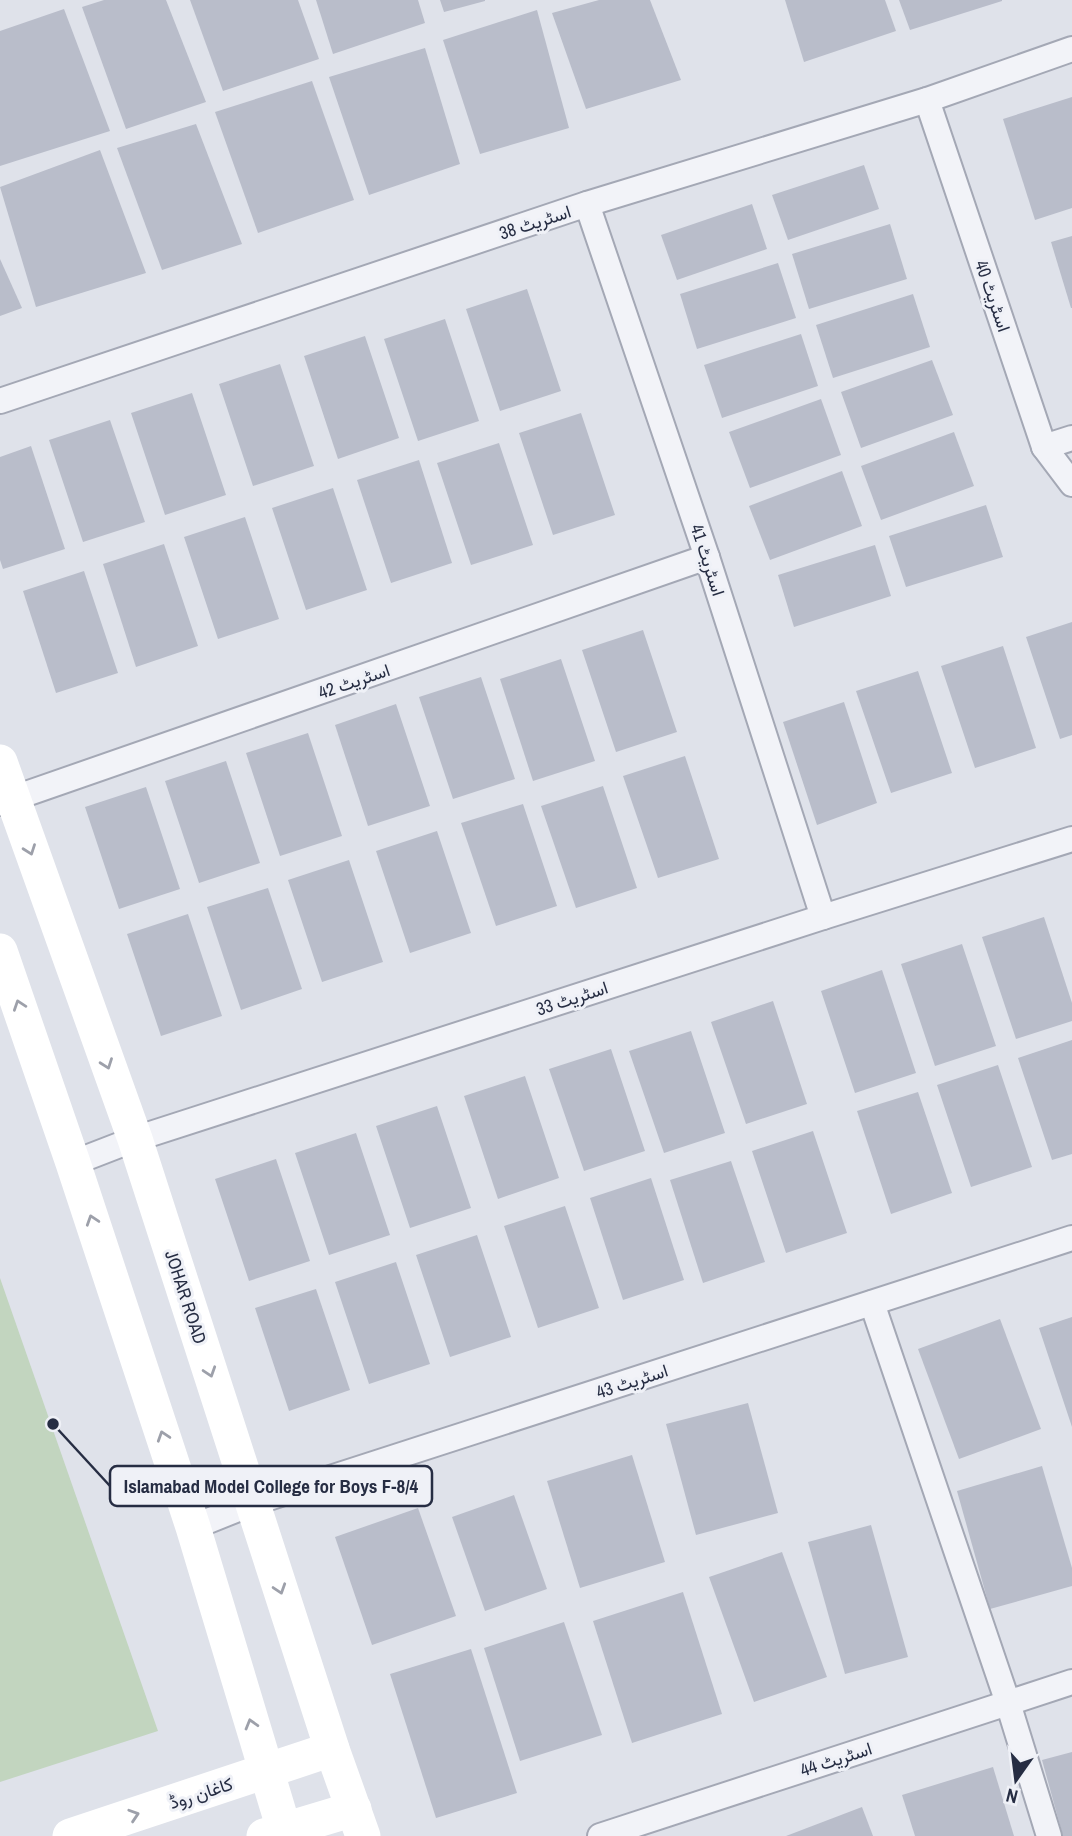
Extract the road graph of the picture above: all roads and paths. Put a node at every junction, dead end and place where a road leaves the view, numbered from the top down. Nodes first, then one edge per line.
1 (1072, 49) edge
2 (927, 100) junction
3 (587, 204) junction
4 (0, 401) edge
5 (1072, 438) edge
6 (1044, 447) junction
7 (1072, 484) edge
8 (707, 557) junction
9 (0, 762) edge
10 (6, 801) edge
11 (1072, 839) edge
12 (823, 917) junction
13 (0, 951) edge
14 (135, 1139) junction
15 (73, 1163) junction
16 (1072, 1238) edge
17 (872, 1303) junction
18 (253, 1503) junction
19 (193, 1527) junction
20 (1072, 1682) edge
21 (1007, 1703) junction
22 (332, 1749) junction
23 (265, 1772) junction
24 (359, 1822) edge
25 (278, 1834) edge
26 (70, 1836) edge
27 (600, 1836) edge
28 (1049, 1836) edge

1 - 2 street, اسٹریٹ 38
2 - 3 street, اسٹریٹ 38
2 - 6 street, اسٹریٹ 40
3 - 4 street, اسٹریٹ 38
3 - 8 street, اسٹریٹ 41
5 - 6 street
6 - 7 street, اسٹریٹ 40
8 - 10 street, اسٹریٹ 42
8 - 12 street, اسٹریٹ 41
9 - 10 street, JOHAR ROAD
10 -> 14 street, JOHAR ROAD
11 - 12 street, اسٹریٹ 33
12 - 14 street, اسٹریٹ 33
15 -> 13 street
14 - 15 street, اسٹریٹ 33
14 -> 18 street, JOHAR ROAD
19 -> 15 street
16 - 17 street, اسٹریٹ 43
17 - 18 street, اسٹریٹ 43
17 - 21 street
18 - 19 street, اسٹریٹ 43
18 -> 22 street, JOHAR ROAD
23 -> 19 street
20 - 21 street, اسٹریٹ 44
21 - 27 street, اسٹریٹ 44
21 - 28 street
22 - 23 street, کاغان روڈ
22 - 24 street, JOHAR ROAD
23 - 25 street
26 -> 23 street, کاغان روڈ
24 - 25 street

